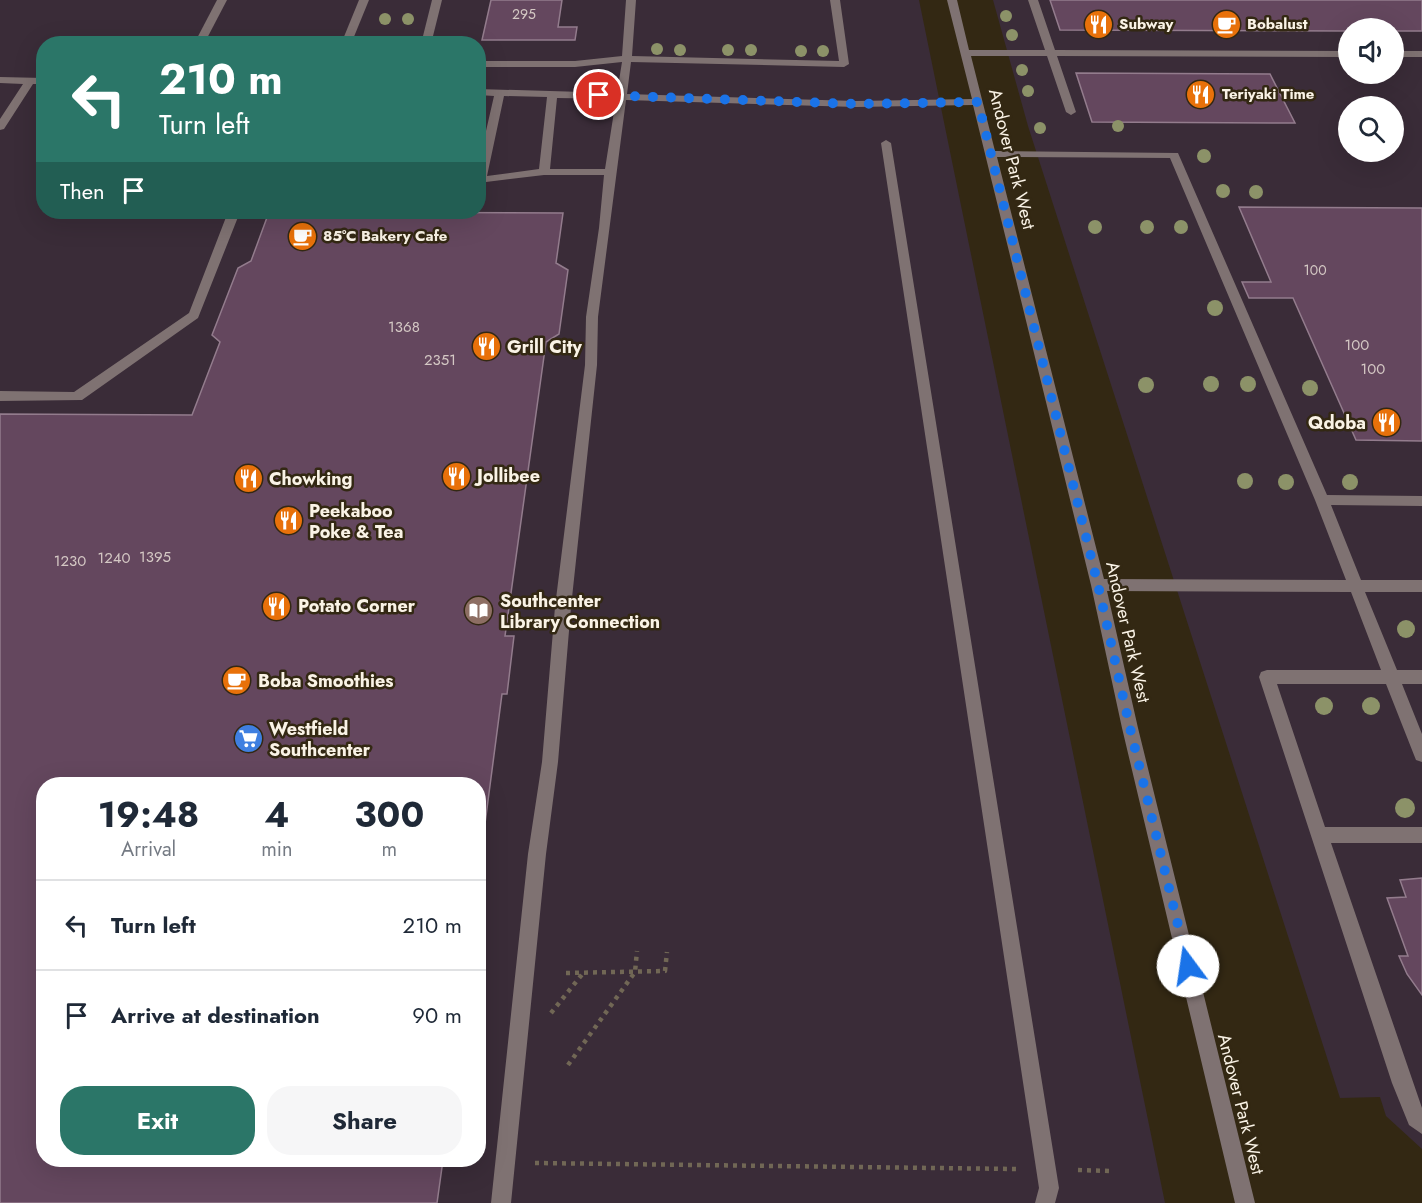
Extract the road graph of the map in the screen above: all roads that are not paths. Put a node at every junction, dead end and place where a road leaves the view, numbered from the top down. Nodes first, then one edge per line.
1 (222, 0) edge
2 (364, 0) edge
3 (437, 0) edge
4 (632, 0) edge
5 (835, 0) edge
6 (952, 0) edge
7 (1033, 0) edge
8 (203, 36) edge
9 (349, 36) edge
10 (428, 36) edge
11 (966, 52) junction
12 (1051, 53) junction
13 (1338, 54) edge
14 (1404, 54) edge
15 (1422, 54) edge
16 (627, 59) junction
17 (486, 64) edge
18 (0, 80) edge
19 (30, 80) junction
20 (36, 80) edge
21 (486, 92) edge
22 (500, 93) junction
23 (552, 94) junction
24 (622, 96) junction
25 (978, 102) junction
26 (1071, 112) dead end
27 (0, 127) edge
28 (886, 143) dead end
29 (486, 153) edge
30 (991, 154) junction
31 (544, 172) junction
32 (610, 172) junction
33 (486, 178) edge
34 (231, 219) edge
35 (0, 396) edge
36 (1322, 500) junction
37 (1422, 501) edge
38 (1098, 585) junction
39 (1356, 586) junction
40 (1422, 586) edge
41 (1391, 677) junction
42 (1422, 677) edge
43 (1422, 755) edge
44 (1320, 835) junction
45 (1422, 835) edge
46 (1422, 1124) edge
47 (501, 1203) edge
48 (1045, 1203) edge
49 (1245, 1203) edge

1 - 8 street
2 - 9 street
3 - 10 street
4 - 16 street
5 - 16 street
6 - 11 street, Andover Park West
7 - 12 street
11 - 12 street
11 - 25 street, Andover Park West
12 - 13 street
12 - 26 street
14 - 15 street
16 - 17 street
16 - 24 street
18 - 19 street
19 - 20 street
19 - 27 street
21 - 22 street
22 - 23 street
22 - 29 street
23 - 24 street
23 - 31 street
24 - 25 street
24 - 32 street
25 - 30 street, Andover Park West
28 - 48 street
30 - 36 street
30 - 38 street, Andover Park West
31 - 32 street
31 - 33 street
32 - 47 street
34 - 35 street
36 - 37 street
36 - 39 street
38 - 39 street
38 - 49 street, Andover Park West
39 - 40 street
39 - 41 street
41 - 42 street
41 - 43 street
41 - 44 street
44 - 45 street
44 - 46 street

